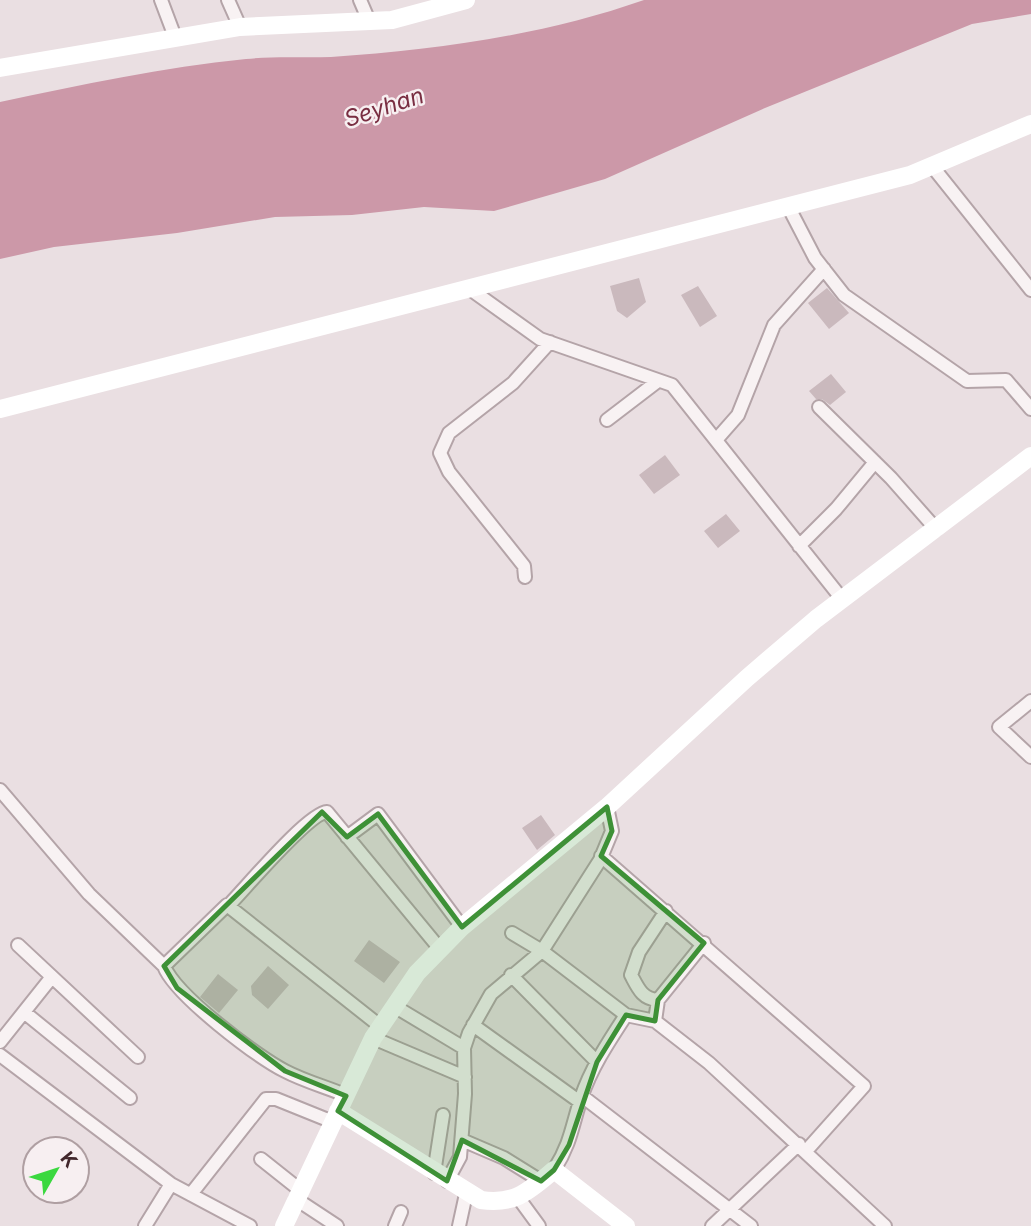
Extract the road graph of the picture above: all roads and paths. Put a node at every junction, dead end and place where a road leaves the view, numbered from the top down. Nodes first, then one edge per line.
1 (161, 0) edge
2 (228, 0) edge
3 (360, 0) edge
4 (465, 0) edge
5 (414, 6) edge
6 (369, 21) junction
7 (240, 27) junction
8 (175, 37) junction
9 (0, 68) edge
10 (1031, 124) edge
11 (932, 166) junction
12 (788, 206) junction
13 (824, 269) junction
14 (470, 289) junction
15 (1031, 289) edge
16 (550, 342) junction
17 (658, 380) junction
18 (819, 407) dead end
19 (0, 409) edge
20 (1031, 410) edge
21 (607, 420) dead end
22 (716, 440) junction
23 (1031, 456) edge
24 (875, 462) junction
25 (936, 529) junction
26 (799, 546) junction
27 (526, 577) dead end
28 (842, 599) junction
29 (1031, 701) edge
30 (1031, 757) edge
31 (0, 790) edge
32 (607, 807) junction
33 (347, 837) junction
34 (601, 856) junction
35 (228, 906) junction
36 (666, 912) junction
37 (462, 927) junction
38 (512, 933) dead end
39 (704, 943) junction
40 (18, 945) dead end
41 (440, 949) junction
42 (542, 951) junction
43 (164, 966) junction
44 (511, 975) junction
45 (51, 978) junction
46 (659, 1000) junction
47 (394, 1006) junction
48 (24, 1012) junction
49 (626, 1015) junction
50 (655, 1021) junction
51 (473, 1025) junction
52 (377, 1032) junction
53 (0, 1042) edge
54 (464, 1048) junction
55 (138, 1056) dead end
56 (1, 1058) edge
57 (597, 1062) junction
58 (465, 1077) junction
59 (130, 1098) dead end
60 (581, 1099) junction
61 (339, 1109) junction
62 (443, 1115) dead end
63 (462, 1140) junction
64 (803, 1147) junction
65 (261, 1159) dead end
66 (547, 1175) junction
67 (440, 1177) junction
68 (171, 1184) junction
69 (191, 1194) junction
70 (466, 1194) junction
71 (298, 1195) junction
72 (517, 1196) junction
73 (730, 1209) junction
74 (401, 1212) dead end
75 (145, 1226) edge
76 (250, 1226) edge
77 (284, 1226) edge
78 (337, 1226) edge
79 (395, 1226) edge
80 (459, 1226) edge
81 (540, 1226) edge
82 (626, 1226) edge
83 (712, 1226) edge
84 (751, 1226) edge
85 (885, 1226) edge

1 - 8 street
2 - 7 street
3 - 6 street
4 - 5 main road
5 - 6 main road
6 - 7 main road
7 - 8 main road
8 - 9 main road
10 - 11 main road
11 - 12 main road
11 - 15 street
12 - 13 street
12 - 14 main road
13 - 20 street
13 - 22 street
14 - 16 street
14 - 19 main road
16 - 17 street
16 - 27 street
17 - 21 street
17 - 22 street
18 - 24 street
22 - 26 street
23 - 25 main road
24 - 25 street
24 - 26 street
25 - 28 main road
26 - 28 street
28 - 32 main road
29 - 30 street
31 - 43 street
32 - 34 street
32 - 37 main road
33 - 35 street
33 - 37 street
33 - 41 street
34 - 36 street
34 - 42 street
35 - 43 street
35 - 52 street
36 - 39 street
36 - 46 street
37 - 41 main road
38 - 42 street
39 - 46 street
39 - 64 street
40 - 45 street
41 - 47 main road
42 - 44 street
42 - 49 street
43 - 61 street
44 - 51 street
44 - 57 street
45 - 48 street
45 - 55 street
46 - 50 street
47 - 52 main road
47 - 54 street
48 - 53 street
48 - 59 street
49 - 50 street
49 - 57 street
50 - 64 street
51 - 54 street
51 - 60 street
52 - 58 street
52 - 61 main road
54 - 58 street
56 - 68 street
57 - 60 street
58 - 63 street
60 - 66 street
60 - 73 street
61 - 67 main road
61 - 69 street
61 - 71 main road
62 - 67 street
63 - 66 street
63 - 67 street
64 - 73 street
64 - 85 street
65 - 71 street
66 - 72 main road
66 - 82 main road
67 - 70 main road
68 - 69 street
68 - 75 street
69 - 76 street
70 - 72 main road
70 - 80 street
71 - 77 main road
71 - 78 street
72 - 81 street
73 - 83 street
73 - 84 street
74 - 79 street

